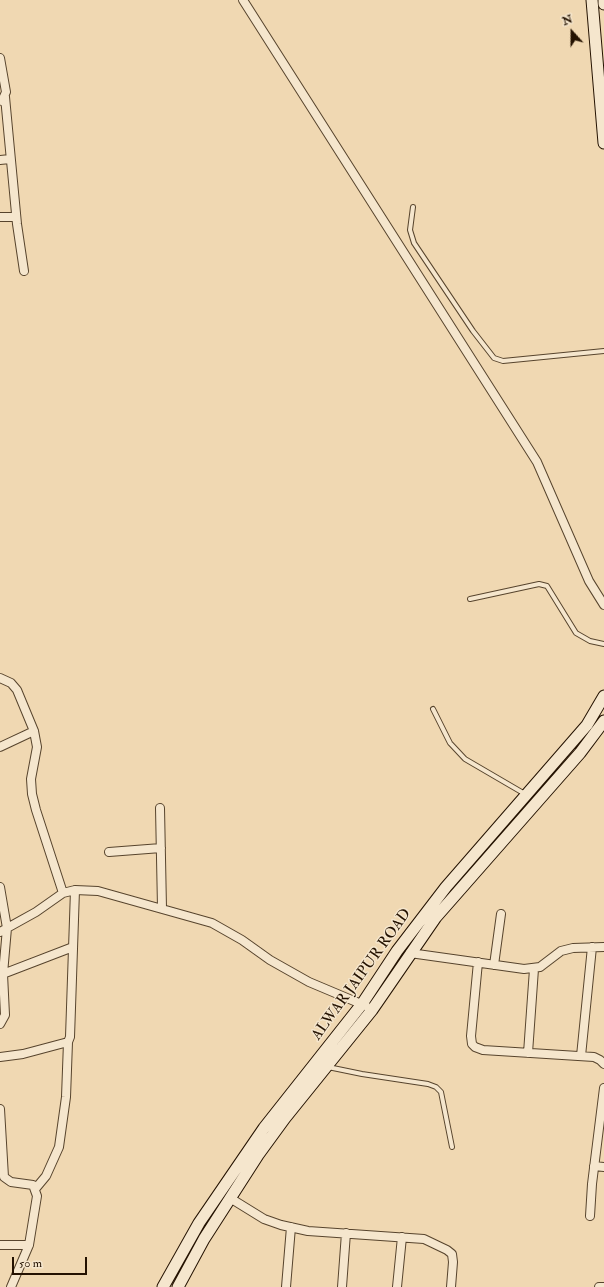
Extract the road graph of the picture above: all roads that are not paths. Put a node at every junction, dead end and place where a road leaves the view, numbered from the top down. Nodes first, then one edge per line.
1 (243, 0) edge
2 (592, 0) edge
3 (604, 0) edge
4 (604, 4) edge
5 (0, 58) edge
6 (2, 100) edge
7 (604, 143) edge
8 (10, 159) junction
9 (0, 160) edge
10 (413, 207) dead end
11 (0, 217) edge
12 (16, 217) junction
13 (24, 271) dead end
14 (604, 350) edge
15 (470, 599) dead end
16 (604, 605) edge
17 (604, 644) edge
18 (0, 678) edge
19 (604, 696) edge
20 (433, 709) dead end
21 (604, 721) edge
22 (34, 731) junction
23 (0, 747) edge
24 (527, 796) junction
25 (160, 808) dead end
26 (161, 848) junction
27 (109, 852) dead end
28 (0, 887) edge
29 (75, 890) junction
30 (63, 893) junction
31 (162, 908) junction
32 (500, 914) dead end
33 (3, 930) edge
34 (73, 947) junction
35 (592, 947) junction
36 (604, 947) edge
37 (410, 953) junction
38 (478, 962) junction
39 (494, 965) junction
40 (534, 969) junction
41 (1, 974) edge
42 (367, 1007) junction
43 (0, 1024) edge
44 (68, 1042) junction
45 (528, 1053) junction
46 (581, 1056) junction
47 (0, 1057) edge
48 (604, 1064) edge
49 (327, 1067) junction
50 (604, 1088) edge
51 (0, 1109) edge
52 (601, 1138) edge
53 (452, 1147) dead end
54 (594, 1166) junction
55 (604, 1167) edge
56 (36, 1188) junction
57 (230, 1198) junction
58 (590, 1216) dead end
59 (291, 1227) junction
60 (346, 1233) junction
61 (402, 1237) junction
62 (0, 1245) edge
63 (29, 1245) junction
64 (604, 1286) edge
65 (11, 1287) edge
66 (163, 1287) edge
67 (178, 1287) edge
68 (286, 1287) edge
69 (342, 1287) edge
70 (397, 1287) edge
71 (451, 1287) edge
72 (598, 1287) edge

1 - 16 street
2 - 7 main road
3 - 4 main road
5 - 6 street
6 - 8 street
8 - 9 street
8 - 12 street
10 - 14 lane
11 - 12 street
12 - 13 street
15 - 17 lane
18 - 22 street
19 - 24 main road, ALWAR JAIPUR ROAD
20 - 24 lane
21 - 37 main road, ALWAR JAIPUR ROAD
22 - 23 street
22 - 30 street
24 - 42 main road, ALWAR JAIPUR ROAD
25 - 26 street
26 - 27 street
26 - 31 street
28 - 33 street
29 - 30 street
29 - 31 street
29 - 34 street
30 - 33 street
31 - 42 street
32 - 39 street
33 - 41 street
34 - 41 street
34 - 44 street
35 - 36 street
35 - 40 street
35 - 46 street
37 - 38 street
37 - 42 main road, ALWAR JAIPUR ROAD
38 - 39 street
38 - 45 street
39 - 40 street
40 - 45 street
41 - 43 street
42 - 49 main road, ALWAR JAIPUR ROAD
42 - 66 main road, ALWAR JAIPUR ROAD
44 - 47 street
44 - 56 street
45 - 46 street
46 - 48 street
49 - 53 lane
49 - 57 main road, ALWAR JAIPUR ROAD
50 - 52 street
51 - 56 street
52 - 54 street
54 - 55 street
54 - 58 street
56 - 63 street
57 - 59 street
57 - 67 main road, ALWAR JAIPUR ROAD
59 - 60 street
59 - 68 street
60 - 61 street
60 - 69 street
61 - 70 street
61 - 71 street
62 - 63 street
63 - 65 street
64 - 72 street

